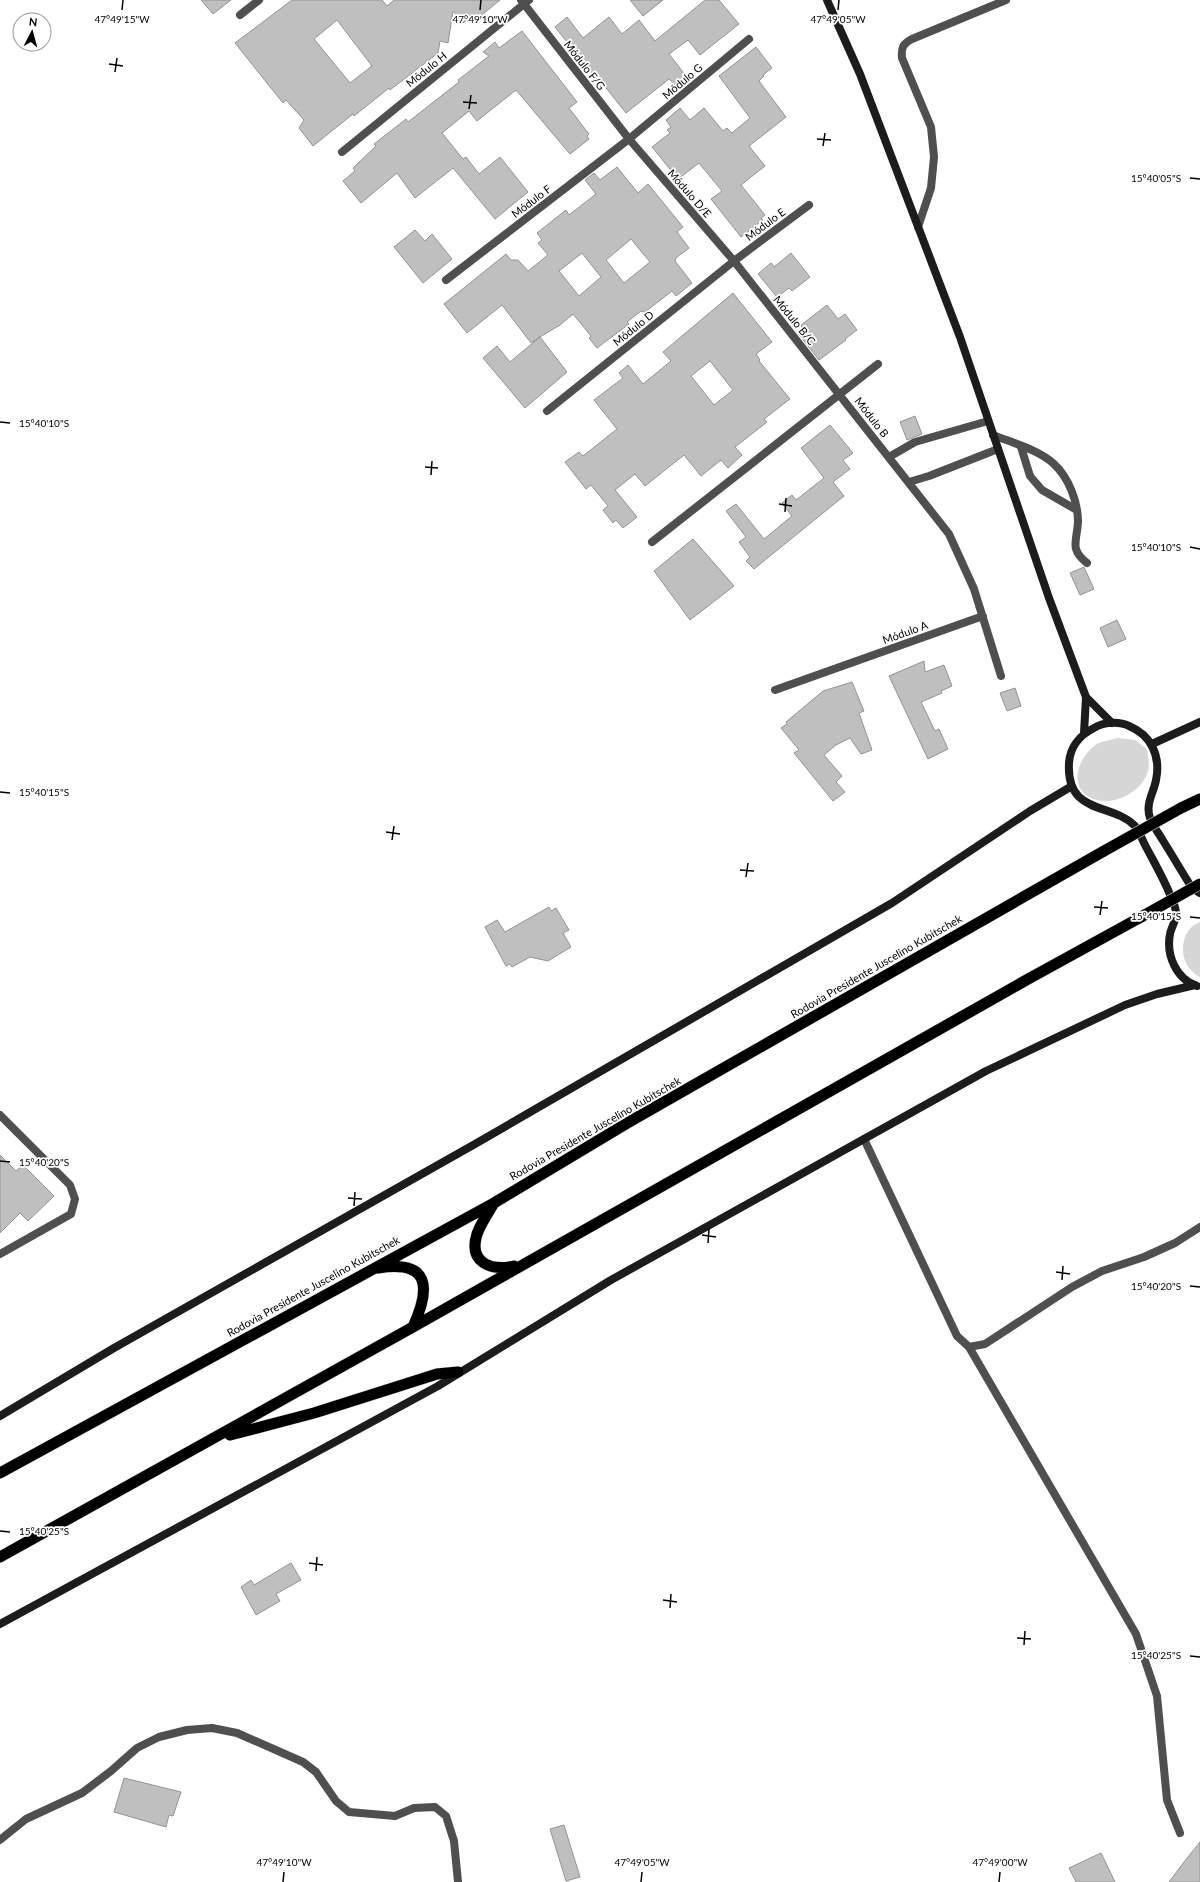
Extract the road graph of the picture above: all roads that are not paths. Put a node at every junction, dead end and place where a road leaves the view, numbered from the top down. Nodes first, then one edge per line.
1 (259, 0) edge
2 (828, 0) edge
3 (1006, 0) edge
4 (525, 1) edge
5 (240, 15) dead end
6 (748, 39) dead end
7 (629, 139) junction
8 (342, 152) dead end
9 (809, 205) dead end
10 (918, 227) junction
11 (734, 261) junction
12 (446, 280) dead end
13 (878, 364) dead end
14 (839, 393) junction
15 (546, 411) dead end
16 (988, 420) junction
17 (994, 435) junction
18 (1021, 447) junction
19 (998, 449) junction
20 (889, 457) junction
21 (909, 482) junction
22 (1076, 509) junction
23 (652, 542) dead end
24 (1087, 563) dead end
25 (984, 616) junction
26 (1001, 676) dead end
27 (775, 690) dead end
28 (1086, 697) junction
29 (1200, 722) edge
30 (1112, 723) junction
31 (1084, 733) junction
32 (1152, 744) junction
33 (1072, 786) junction
34 (1200, 799) edge
35 (1200, 884) edge
36 (1200, 893) edge
37 (1197, 986) edge
38 (0, 1115) edge
39 (864, 1139) junction
40 (494, 1202) junction
41 (1200, 1227) edge
42 (0, 1254) edge
43 (523, 1265) junction
44 (370, 1269) junction
45 (413, 1327) junction
46 (969, 1347) junction
47 (458, 1372) junction
48 (0, 1416) edge
49 (214, 1439) junction
50 (0, 1473) edge
51 (0, 1556) edge
52 (0, 1624) edge
53 (1180, 1833) dead end
54 (0, 1840) edge
55 (458, 1882) edge

1 - 5 street
2 - 10 main road
3 - 10 street
4 - 7 street, Módulo F/G
4 - 8 street, Módulo H
6 - 7 street, Módulo G
7 - 11 street, Módulo D/E
7 - 12 street, Módulo F
9 - 11 street, Módulo E
10 - 16 main road
11 - 14 street, Módulo B/C
11 - 15 street, Módulo D
13 - 14 street
14 - 20 street, Módulo B
14 - 23 street, Módulo B
16 - 17 main road
16 - 20 street
17 - 18 street
17 - 19 main road
18 - 22 street
18 - 22 street
19 - 21 street
19 - 28 main road
20 - 21 street, Módulo B
21 - 25 street, Módulo B
22 - 24 street
25 - 26 street
25 - 27 street, Módulo A
28 - 30 main road
28 - 31 main road
29 - 32 main road
30 - 31 main road
30 - 32 main road
31 - 33 main road
32 - 36 main road
33 - 37 main road
33 - 48 main road
34 - 40 highway, Rodovia Presidente Juscelino Kubitschek, bridge
35 - 43 highway, bridge
37 - 39 main road
38 - 42 street
39 - 46 street
39 - 47 main road
40 - 43 highway
40 - 44 highway, Rodovia Presidente Juscelino Kubitschek
41 - 46 street
43 - 45 highway
44 - 45 highway
44 - 50 highway, Rodovia Presidente Juscelino Kubitschek
45 - 49 highway
46 - 53 street
47 - 49 highway
47 - 52 main road
49 - 51 highway
54 - 55 street

